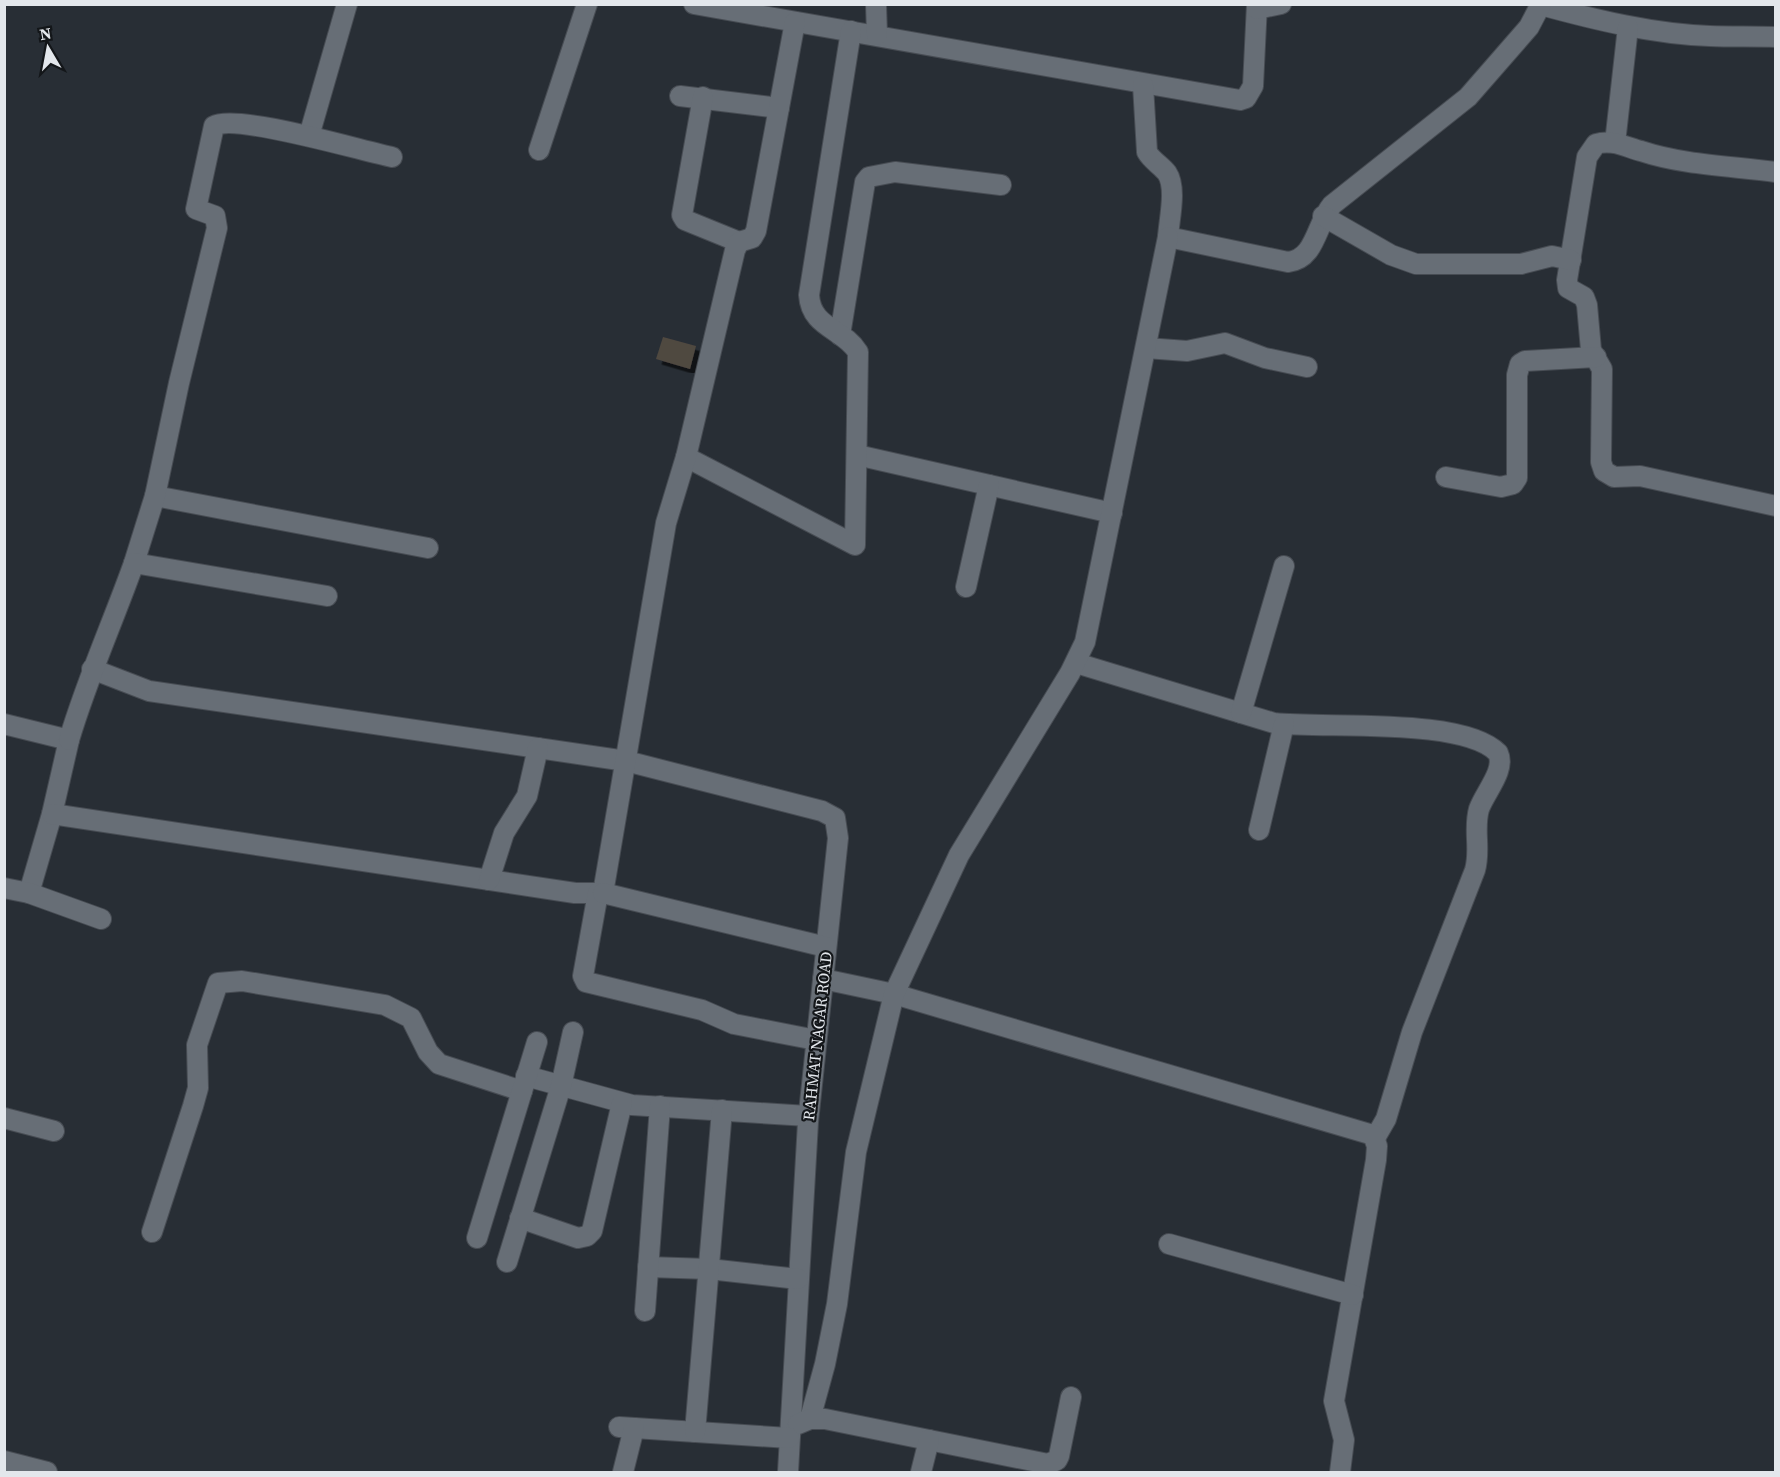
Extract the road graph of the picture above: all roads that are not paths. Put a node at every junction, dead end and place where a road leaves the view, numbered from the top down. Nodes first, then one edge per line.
1 (347, 4) edge
2 (587, 4) edge
3 (694, 4) edge
4 (876, 4) edge
5 (1281, 4) edge
6 (1541, 5) edge
7 (1257, 7) edge
8 (795, 22) junction
9 (1629, 27) junction
10 (851, 31) junction
11 (877, 35) junction
12 (1776, 37) edge
13 (1143, 85) junction
14 (680, 96) dead end
15 (703, 97) junction
16 (779, 108) junction
17 (309, 136) junction
18 (1615, 143) junction
19 (539, 150) dead end
20 (392, 157) dead end
21 (1776, 172) edge
22 (1001, 185) dead end
23 (1323, 216) junction
24 (1168, 237) junction
25 (739, 242) junction
26 (1571, 260) junction
27 (840, 335) junction
28 (1146, 348) junction
29 (1596, 357) junction
30 (1307, 367) dead end
31 (857, 455) junction
32 (686, 457) junction
33 (1446, 477) dead end
34 (989, 485) junction
35 (155, 495) junction
36 (1776, 506) edge
37 (1112, 513) junction
38 (428, 548) dead end
39 (134, 562) junction
40 (1284, 566) dead end
41 (966, 587) dead end
42 (327, 596) dead end
43 (1076, 663) junction
44 (92, 669) junction
45 (1240, 713) junction
46 (4, 724) edge
47 (1284, 724) junction
48 (69, 740) junction
49 (538, 748) junction
50 (626, 761) junction
51 (52, 814) junction
52 (1259, 830) dead end
53 (489, 880) junction
54 (4, 888) edge
55 (28, 893) junction
56 (601, 893) junction
57 (101, 919) dead end
58 (826, 947) junction
59 (823, 979) junction
60 (894, 994) junction
61 (573, 1032) dead end
62 (816, 1040) junction
63 (537, 1042) dead end
64 (524, 1084) junction
65 (561, 1086) junction
66 (622, 1103) junction
67 (660, 1106) junction
68 (722, 1110) junction
69 (808, 1116) junction
70 (4, 1118) edge
71 (54, 1131) dead end
72 (1375, 1138) junction
73 (520, 1218) junction
74 (152, 1232) dead end
75 (477, 1238) dead end
76 (1169, 1244) dead end
77 (507, 1262) dead end
78 (648, 1267) junction
79 (709, 1269) junction
80 (798, 1280) junction
81 (1353, 1295) junction
82 (645, 1311) dead end
83 (1071, 1397) dead end
84 (810, 1419) junction
85 (695, 1432) junction
86 (790, 1432) junction
87 (929, 1440) junction
88 (4, 1461) edge
89 (1051, 1468) edge
90 (47, 1473) edge
91 (623, 1473) edge
92 (788, 1473) edge
93 (921, 1473) edge
94 (1340, 1473) edge

1 - 17 street
2 - 19 street
3 - 8 street
4 - 11 street
5 - 7 street
6 - 9 street
6 - 23 street
7 - 13 street
8 - 10 street
8 - 16 street
9 - 12 street
9 - 18 street
10 - 11 street
10 - 27 street
11 - 13 street
13 - 24 street
14 - 15 street
15 - 16 street
15 - 25 street
16 - 25 street
17 - 20 street
17 - 35 street
18 - 21 street
18 - 26 street
22 - 27 street
23 - 24 street
23 - 26 street
24 - 28 street
25 - 32 street
26 - 29 street
27 - 31 street
28 - 30 street
28 - 37 street
29 - 33 street
29 - 36 street
31 - 32 street
31 - 34 street
32 - 50 street
34 - 37 street
34 - 41 street
35 - 38 street
35 - 39 street
37 - 43 street
39 - 42 street
39 - 44 street
40 - 45 street
43 - 45 street
43 - 60 street
44 - 48 street
44 - 49 street
45 - 47 street
46 - 48 street
47 - 52 street
47 - 72 street
48 - 51 street
49 - 50 street
49 - 53 street
50 - 56 street
50 - 58 street, RAHMAT NAGAR ROAD
51 - 53 street
51 - 55 street
53 - 56 street
54 - 55 street
55 - 57 street
56 - 58 street
56 - 62 street
58 - 59 street, RAHMAT NAGAR ROAD
59 - 60 street
59 - 62 street, RAHMAT NAGAR ROAD
60 - 72 street
60 - 84 street
61 - 65 street
62 - 69 street, RAHMAT NAGAR ROAD
63 - 64 street
64 - 65 street
64 - 74 street
64 - 75 street
65 - 66 street
65 - 73 street
66 - 67 street
66 - 73 street
67 - 68 street
67 - 78 street
68 - 69 street
68 - 79 street
69 - 80 street, RAHMAT NAGAR ROAD
70 - 71 street
72 - 81 street
73 - 77 street
76 - 81 street
78 - 79 street
78 - 82 street
79 - 80 street
79 - 85 street
80 - 86 street, RAHMAT NAGAR ROAD
81 - 94 street
83 - 89 street
84 - 86 street
84 - 87 street
85 - 86 street
85 - 91 street
86 - 92 street, RAHMAT NAGAR ROAD
87 - 89 street
87 - 93 street
88 - 90 street

